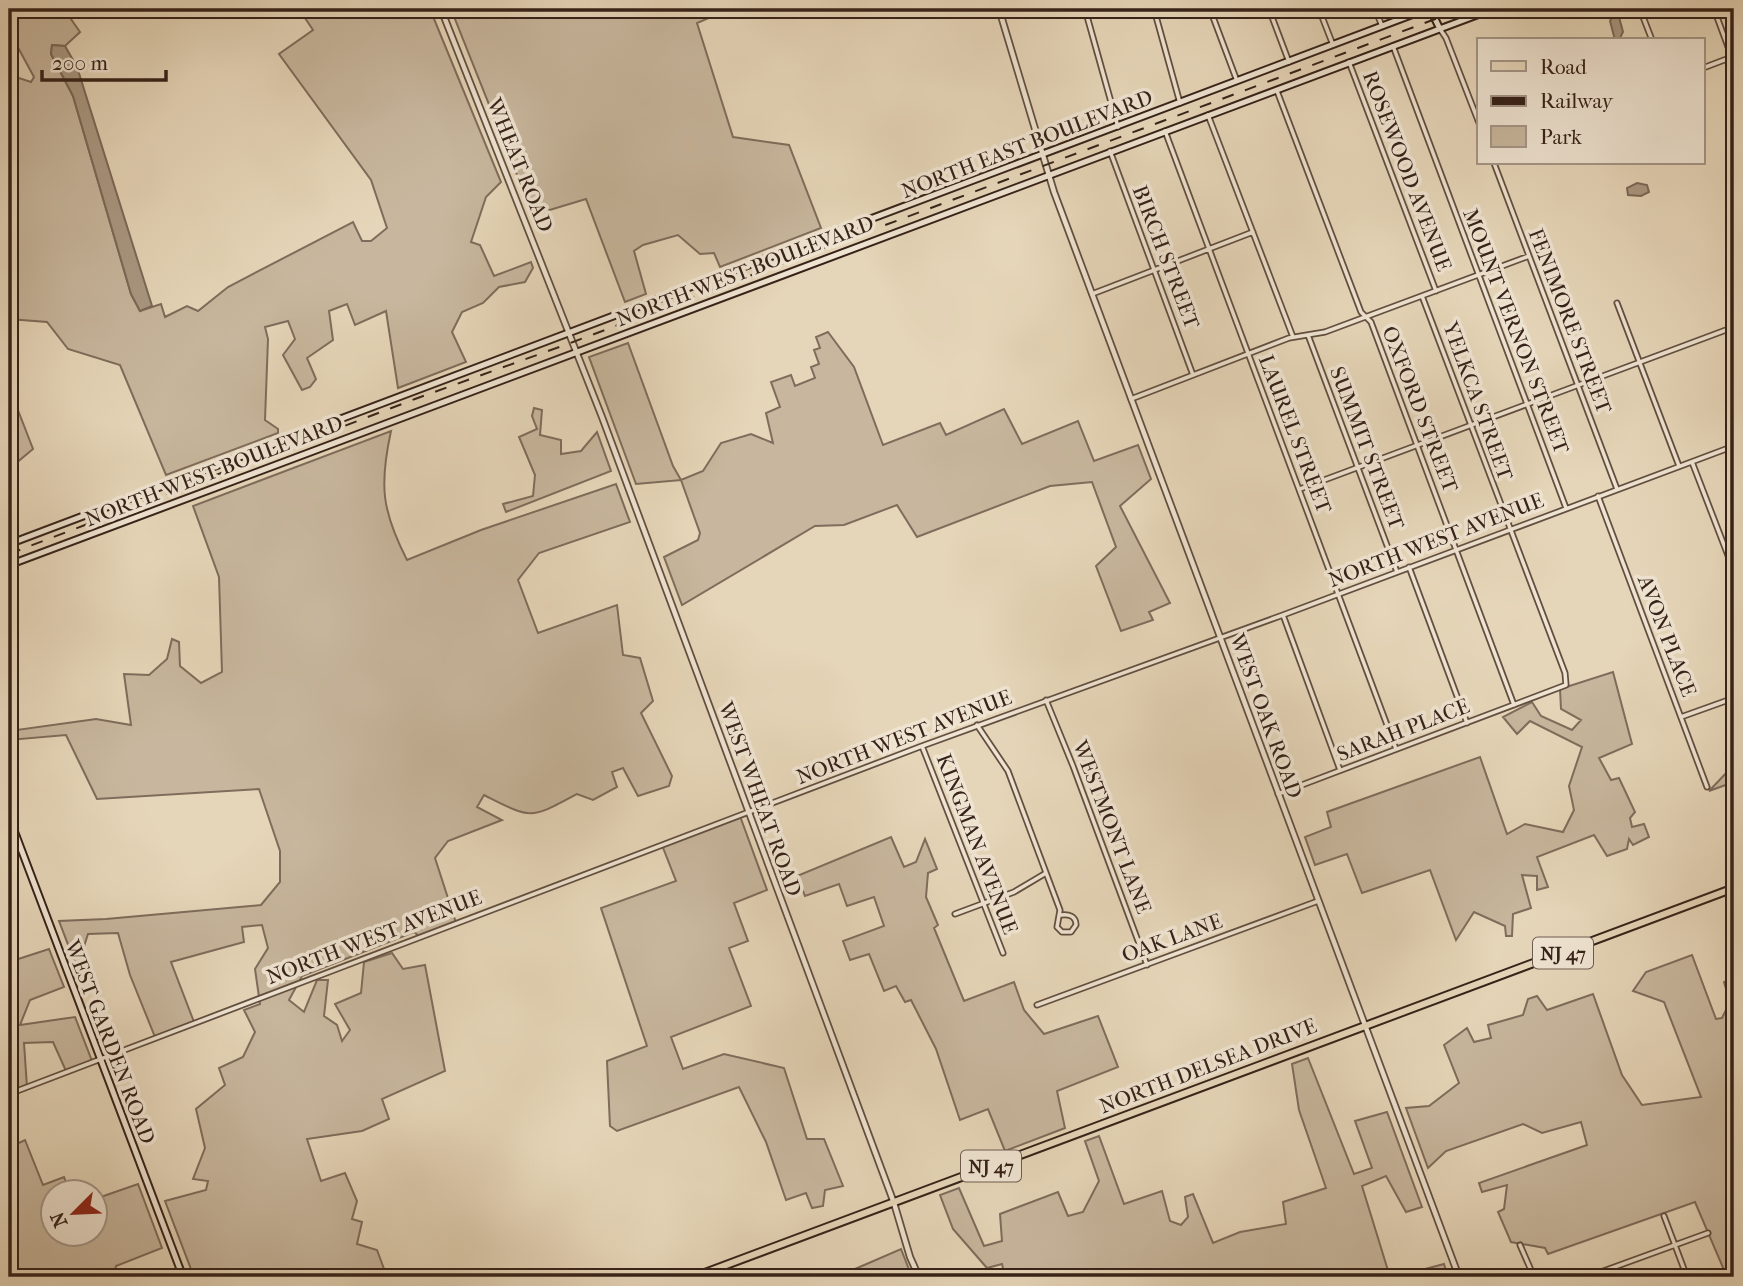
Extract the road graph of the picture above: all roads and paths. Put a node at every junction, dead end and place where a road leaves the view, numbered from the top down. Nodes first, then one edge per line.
1 (441, 9) edge
2 (999, 9) edge
3 (1084, 9) edge
4 (1154, 9) edge
5 (1210, 9) edge
6 (1269, 9) edge
7 (1319, 9) edge
8 (1375, 9) edge
9 (1429, 9) edge
10 (1493, 9) edge
11 (1640, 9) edge
12 (1714, 9) edge
13 (1382, 26) junction
14 (1440, 29) junction
15 (1651, 38) edge
16 (1333, 45) junction
17 (1393, 46) junction
18 (1733, 56) edge
19 (1289, 62) junction
20 (1349, 62) junction
21 (1734, 62) edge
22 (1704, 68) edge
23 (1237, 81) junction
24 (1277, 89) junction
25 (1180, 103) junction
26 (1208, 115) junction
27 (1477, 118) edge
28 (1118, 127) junction
29 (1165, 131) junction
30 (1110, 151) junction
31 (1041, 156) junction
32 (1494, 164) edge
33 (1048, 175) junction
34 (1253, 232) junction
35 (1209, 249) junction
36 (1529, 256) junction
37 (1154, 270) junction
38 (1479, 275) junction
39 (1436, 291) junction
40 (1092, 294) junction
41 (1422, 296) junction
42 (1617, 303) dead end
43 (1367, 317) junction
44 (1734, 327) edge
45 (570, 333) junction
46 (1308, 335) junction
47 (1293, 337) junction
48 (577, 352) junction
49 (1248, 354) junction
50 (1640, 362) junction
51 (1194, 374) junction
52 (1577, 386) junction
53 (1131, 399) junction
54 (1527, 405) junction
55 (1471, 426) junction
56 (1417, 446) junction
57 (1734, 446) edge
58 (1692, 461) junction
59 (1679, 466) junction
60 (1358, 468) junction
61 (1617, 489) junction
62 (1300, 490) junction
63 (1598, 496) junction
64 (1566, 508) junction
65 (1510, 530) junction
66 (9, 544) edge
67 (1456, 550) junction
68 (9, 565) edge
69 (1409, 567) junction
70 (1734, 571) edge
71 (1397, 572) junction
72 (1339, 594) junction
73 (1283, 615) junction
74 (1220, 638) junction
75 (1538, 696) joint
76 (1734, 698) edge
77 (1046, 700) junction
78 (1514, 705) junction
79 (1681, 717) junction
80 (1467, 723) junction
81 (976, 725) junction
82 (922, 746) junction
83 (1396, 749) junction
84 (1340, 770) junction
85 (1707, 787) dead end
86 (1278, 794) junction
87 (749, 813) junction
88 (9, 817) edge
89 (1046, 873) junction
90 (1734, 888) edge
91 (1318, 901) junction
92 (984, 902) junction
93 (955, 914) dead end
94 (1061, 915) dead end
95 (1003, 953) dead end
96 (1147, 965) junction
97 (1037, 1005) dead end
98 (1365, 1026) junction
99 (101, 1060) junction
100 (9, 1094) edge
101 (894, 1203) junction
102 (1664, 1216) dead end
103 (1709, 1233) dead end
104 (1520, 1245) dead end
105 (1675, 1245) junction
106 (183, 1277) edge
107 (694, 1277) edge
108 (919, 1277) edge
109 (1459, 1277) edge
110 (1535, 1277) edge
111 (1587, 1277) edge
112 (1687, 1277) edge

1 - 45 street, WHEAT ROAD
2 - 31 street, WEST OAK ROAD
3 - 28 street
4 - 25 street
5 - 23 street
6 - 19 street
7 - 16 street
8 - 13 street
9 - 13 main road, NORTH EAST BOULEVARD
9 - 14 main road
10 - 14 main road, NORTH WEST BOULEVARD
11 - 15 street
12 - 18 street
13 - 16 main road, NORTH EAST BOULEVARD
14 - 17 main road, NORTH WEST BOULEVARD
14 - 27 street
16 - 19 main road, NORTH EAST BOULEVARD
17 - 20 main road, NORTH WEST BOULEVARD
17 - 38 street, MOUNT VERNON STREET
18 - 21 street
18 - 22 street
19 - 23 main road, NORTH EAST BOULEVARD
20 - 24 main road, NORTH WEST BOULEVARD
20 - 39 street, ROSEWOOD AVENUE
23 - 25 main road, NORTH EAST BOULEVARD
24 - 26 main road, NORTH WEST BOULEVARD
24 - 43 street, OXFORD STREET
25 - 28 main road, NORTH EAST BOULEVARD
26 - 29 main road, NORTH WEST BOULEVARD
26 - 34 street
28 - 31 main road, NORTH EAST BOULEVARD
29 - 30 main road, NORTH WEST BOULEVARD
29 - 35 street, LAUREL STREET
30 - 33 main road, NORTH WEST BOULEVARD
30 - 37 street, BIRCH STREET
31 - 33 street, WEST OAK ROAD
31 - 45 main road, NORTH EAST BOULEVARD
32 - 36 street, FENIMORE STREET
33 - 40 street, WEST OAK ROAD
33 - 48 main road, NORTH WEST BOULEVARD
34 - 35 street
34 - 47 street
35 - 37 street
35 - 49 street, LAUREL STREET
36 - 38 street
36 - 52 street, FENIMORE STREET
37 - 40 street
37 - 51 street, BIRCH STREET
38 - 39 street
38 - 54 street, MOUNT VERNON STREET
39 - 41 street
40 - 53 street, WEST OAK ROAD
41 - 43 street
41 - 55 street, YELKCA STREET
42 - 50 street
43 - 46 street
43 - 56 street, OXFORD STREET
44 - 50 street
45 - 48 street, WEST WHEAT ROAD
45 - 66 main road, NORTH EAST BOULEVARD
46 - 47 street
46 - 60 street, SUMMIT STREET
47 - 49 street
48 - 68 main road, NORTH WEST BOULEVARD
48 - 87 street, WEST WHEAT ROAD
49 - 51 street
49 - 62 street, LAUREL STREET
50 - 52 street
50 - 59 street
51 - 53 street
52 - 54 street
52 - 61 street, FENIMORE STREET
53 - 74 street, WEST OAK ROAD
54 - 55 street
54 - 64 street, MOUNT VERNON STREET
55 - 56 street
55 - 65 street, YELKCA STREET
56 - 60 street
56 - 67 street, OXFORD STREET
57 - 58 street, NORTH WEST AVENUE
58 - 59 street, NORTH WEST AVENUE
58 - 70 street
59 - 61 street, NORTH WEST AVENUE
60 - 62 street
60 - 71 street, SUMMIT STREET
61 - 63 street, NORTH WEST AVENUE
62 - 72 street, LAUREL STREET
63 - 64 street, NORTH WEST AVENUE
63 - 79 street, AVON PLACE
64 - 65 street, NORTH WEST AVENUE
65 - 67 street, NORTH WEST AVENUE
65 - 75 street, YELKCA STREET
67 - 69 street, NORTH WEST AVENUE
67 - 78 street, OXFORD STREET
69 - 71 street, NORTH WEST AVENUE
69 - 80 street
71 - 72 street, NORTH WEST AVENUE
72 - 73 street, NORTH WEST AVENUE
72 - 83 street, LAUREL STREET
73 - 74 street, NORTH WEST AVENUE
73 - 84 street
74 - 77 street, NORTH WEST AVENUE
74 - 86 street, WEST OAK ROAD
75 - 78 street, SARAH PLACE
76 - 79 street
77 - 81 street, NORTH WEST AVENUE
77 - 96 street, WESTMONT LANE
78 - 80 street, SARAH PLACE
79 - 85 street, AVON PLACE
80 - 83 street, SARAH PLACE
81 - 82 street, NORTH WEST AVENUE
81 - 89 street
82 - 87 street, NORTH WEST AVENUE
82 - 92 street, KINGMAN AVENUE
83 - 84 street, SARAH PLACE
84 - 86 street, SARAH PLACE
86 - 91 street, WEST OAK ROAD
87 - 99 street, NORTH WEST AVENUE
87 - 101 street, WEST WHEAT ROAD
88 - 99 main road, WEST GARDEN ROAD
89 - 92 street
89 - 94 street
90 - 98 main road, NORTH DELSEA DRIVE / NJ 47
91 - 96 street, OAK LANE
91 - 98 street, WEST OAK ROAD
92 - 93 street
92 - 95 street, KINGMAN AVENUE
96 - 97 street, OAK LANE
98 - 101 main road, NORTH DELSEA DRIVE / NJ 47
98 - 109 street, WEST OAK ROAD
99 - 100 street, NORTH WEST AVENUE
99 - 106 main road, WEST GARDEN ROAD
101 - 107 main road, NORTH DELSEA DRIVE / NJ 47
101 - 108 street, WEST WHEAT ROAD
102 - 105 street
103 - 105 street
104 - 110 street
105 - 111 street
105 - 112 street

